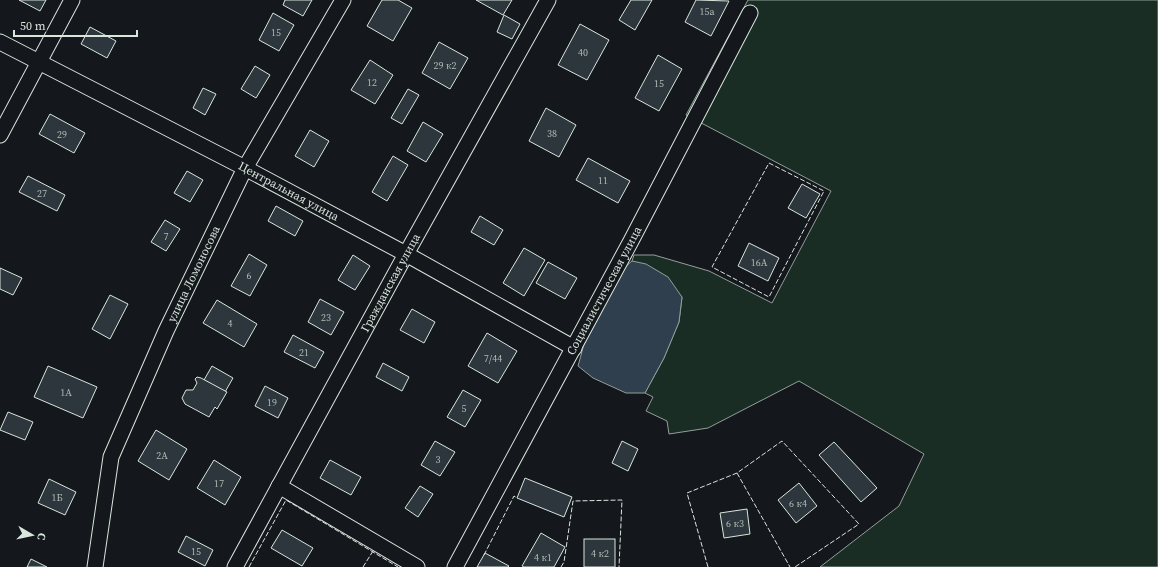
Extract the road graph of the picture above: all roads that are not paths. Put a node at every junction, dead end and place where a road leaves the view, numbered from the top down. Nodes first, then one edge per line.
1 (72, 0) edge
2 (343, 0) edge
3 (548, 0) edge
4 (750, 13) dead end
5 (0, 42) edge
6 (39, 62) junction
7 (0, 135) edge
8 (245, 168) junction
9 (406, 254) junction
10 (574, 348) junction
11 (279, 486) junction
12 (95, 567) edge
13 (235, 567) edge
14 (417, 567) edge
15 (455, 567) edge

1 - 6 street
2 - 8 street, улица Ломоносова
3 - 9 street, Гражданская улица
4 - 10 street, Социалистическая улица
5 - 6 street, Центральная улица
6 - 7 street
6 - 8 street, Центральная улица
8 - 9 street, Центральная улица
8 - 12 street, улица Ломоносова
9 - 10 street, Центральная улица
9 - 11 street, Гражданская улица
10 - 15 street, Социалистическая улица
11 - 13 street, Гражданская улица
11 - 14 street

